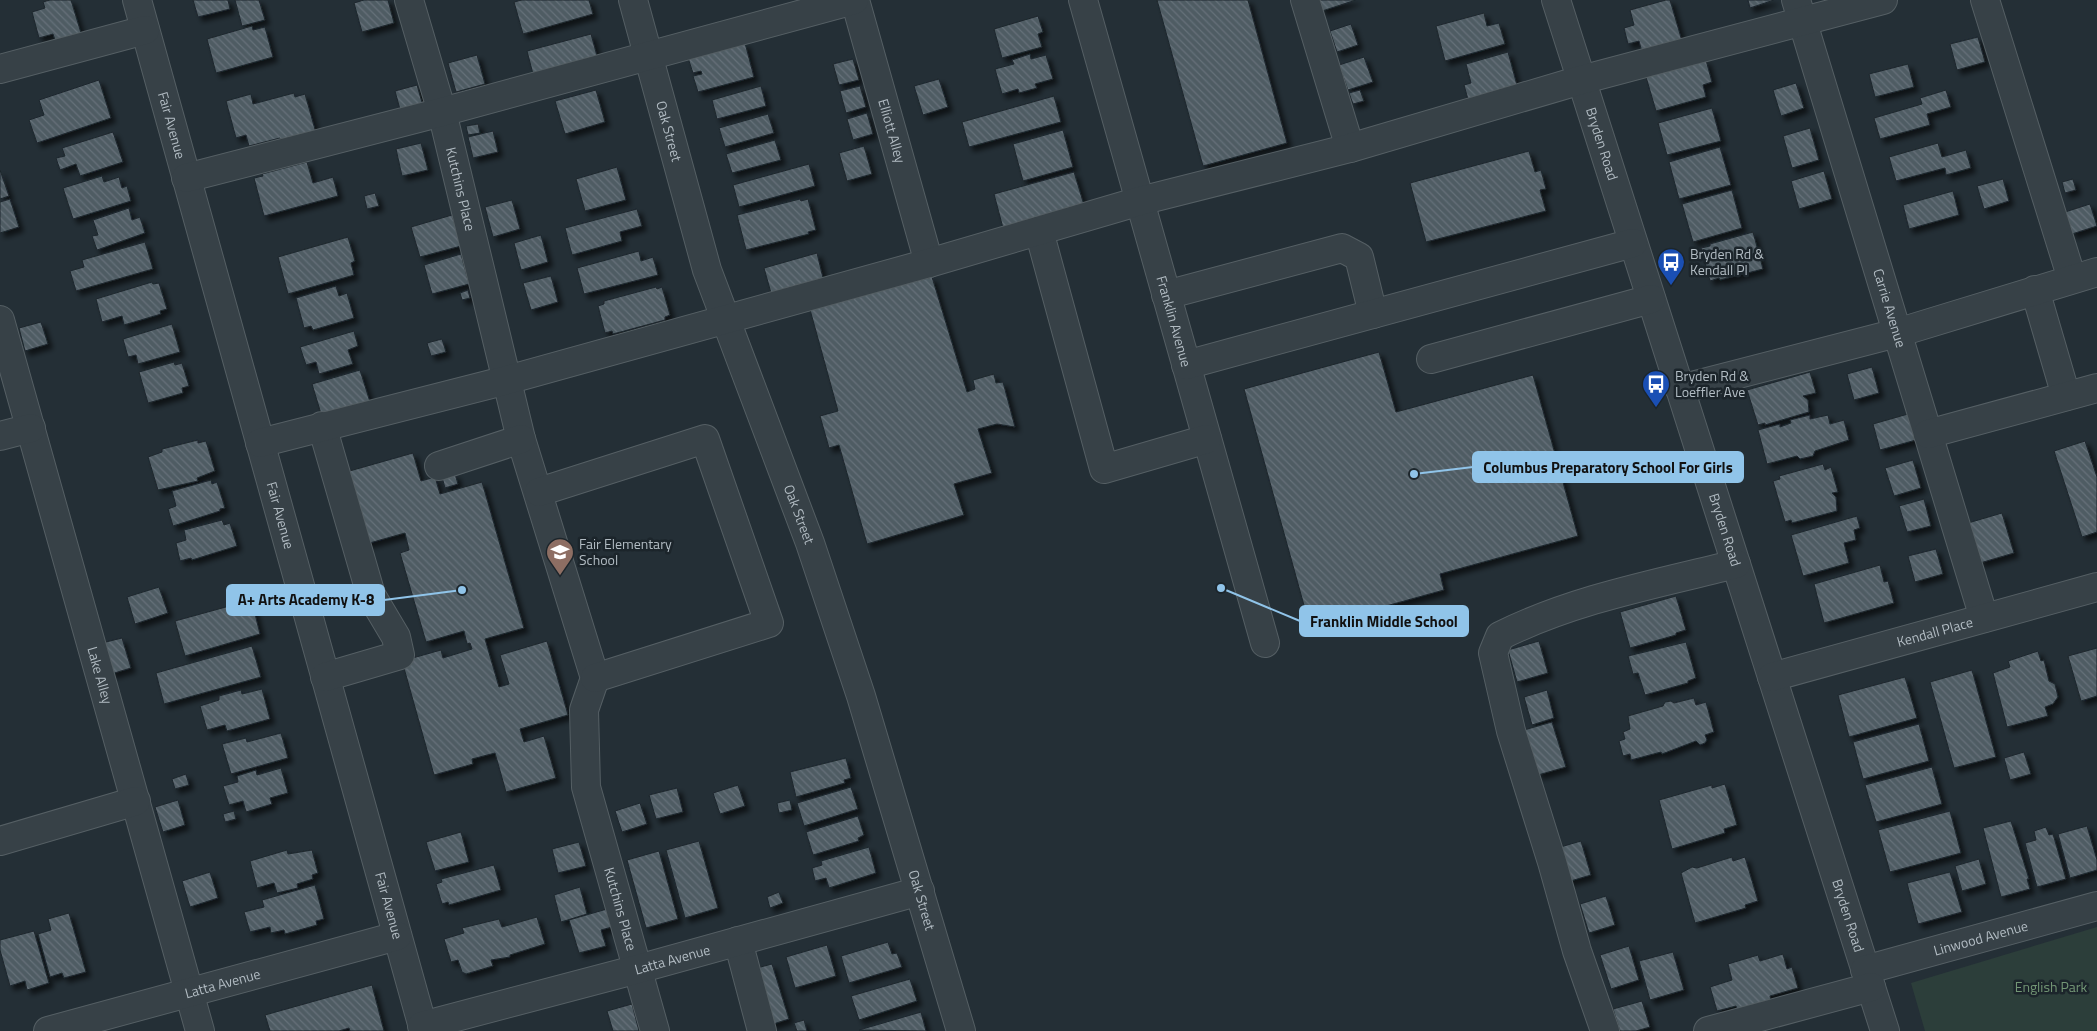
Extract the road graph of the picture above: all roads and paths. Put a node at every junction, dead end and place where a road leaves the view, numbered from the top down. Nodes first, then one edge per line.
1 (137, 0) edge
2 (409, 0) edge
3 (633, 0) edge
4 (854, 0) edge
5 (1083, 0) edge
6 (1305, 0) edge
7 (1556, 0) edge
8 (1883, 0) edge
9 (1985, 0) edge
10 (1799, 11) edge
11 (145, 30) junction
12 (648, 56) junction
13 (0, 69) edge
14 (1582, 80) junction
15 (442, 112) junction
16 (1350, 148) junction
17 (186, 178) junction
18 (1140, 201) junction
19 (1039, 231) junction
20 (1633, 242) junction
21 (930, 263) junction
22 (2084, 276) edge
23 (2035, 290) junction
24 (1166, 295) junction
25 (1651, 299) junction
26 (1373, 314) junction
27 (0, 320) edge
28 (724, 320) junction
29 (1897, 332) junction
30 (1431, 359) dead end
31 (1186, 365) junction
32 (507, 380) junction
33 (2097, 388) edge
34 (1680, 389) junction
35 (2066, 396) junction
36 (322, 426) junction
37 (31, 428) junction
38 (1928, 434) junction
39 (0, 436) edge
40 (521, 439) junction
41 (1207, 439) junction
42 (260, 443) junction
43 (439, 466) dead end
44 (539, 492) junction
45 (1736, 564) junction
46 (2097, 587) edge
47 (1984, 618) junction
48 (1264, 644) dead end
49 (325, 677) junction
50 (1772, 677) junction
51 (595, 678) junction
52 (136, 801) junction
53 (0, 841) edge
54 (920, 891) junction
55 (2097, 906) edge
56 (397, 936) junction
57 (738, 942) junction
58 (638, 969) junction
59 (1868, 979) junction
60 (190, 993) junction
61 (423, 1028) edge
62 (48, 1031) edge
63 (200, 1031) edge
64 (655, 1031) edge
65 (762, 1031) edge
66 (962, 1031) edge
67 (1605, 1031) edge
68 (1708, 1031) edge
69 (1885, 1031) edge

1 - 11 street, Fair Avenue
2 - 15 street, Kutchins Place
3 - 12 street, Oak Street
4 - 12 street
4 - 21 street, Elliott Alley
5 - 18 street, Franklin Avenue
6 - 16 street
7 - 14 street, Bryden Road
8 - 10 street
9 - 22 street
10 - 14 street
10 - 29 street, Carrie Avenue
11 - 13 street
11 - 17 street, Fair Avenue
12 - 15 street
12 - 28 street, Oak Street
14 - 16 street
14 - 20 street, Bryden Road
15 - 17 street
15 - 32 street, Kutchins Place
16 - 18 street
17 - 42 street, Fair Avenue
18 - 19 street
18 - 24 street, Franklin Avenue
19 - 21 street
19 - 41 street
20 - 25 street, Bryden Road
20 - 26 street
21 - 28 street
22 - 23 street
23 - 29 street
23 - 35 street
24 - 26 street
24 - 31 street, Franklin Avenue
25 - 30 street
25 - 34 street, Bryden Road
26 - 31 street
27 - 37 street, Lake Alley
28 - 32 street
28 - 54 street, Oak Street
29 - 34 street
29 - 38 street, Carrie Avenue
31 - 41 street, Franklin Avenue
32 - 36 street
32 - 40 street, Kutchins Place
33 - 35 street
34 - 45 street, Bryden Road
35 - 38 street
36 - 42 street
36 - 49 street
37 - 39 street
37 - 52 street, Lake Alley
38 - 47 street, Carrie Avenue
40 - 43 street
40 - 44 street, Kutchins Place
41 - 48 street, Franklin Avenue
42 - 49 street, Fair Avenue
44 - 51 street, Kutchins Place
44 - 51 street
45 - 50 street, Bryden Road
45 - 67 street
46 - 47 street, Kendall Place
47 - 50 street, Kendall Place
49 - 56 street, Fair Avenue
50 - 59 street, Bryden Road
51 - 58 street, Kutchins Place
52 - 53 street
52 - 60 street, Lake Alley
54 - 57 street, Latta Avenue
54 - 66 street, Oak Street
55 - 59 street, Linwood Avenue
56 - 60 street, Latta Avenue
56 - 61 street, Fair Avenue
57 - 58 street, Latta Avenue
57 - 65 street
58 - 61 street, Latta Avenue
58 - 64 street, Kutchins Place
59 - 68 street, Linwood Avenue
59 - 69 street, Bryden Road
60 - 62 street, Latta Avenue
60 - 63 street, Lake Alley

